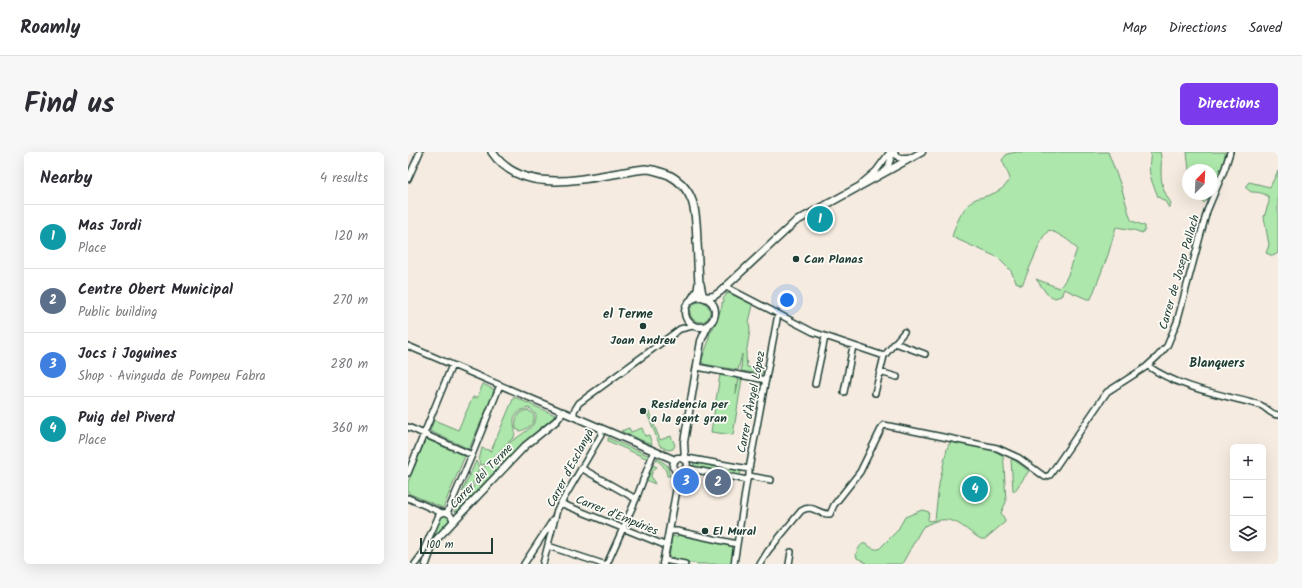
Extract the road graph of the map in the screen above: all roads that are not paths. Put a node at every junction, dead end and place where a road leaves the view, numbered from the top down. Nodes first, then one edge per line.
1 (420, 152) edge
2 (494, 152) edge
3 (892, 152) edge
4 (922, 152) edge
5 (1230, 152) edge
6 (913, 157) junction
7 (884, 161) junction
8 (896, 166) junction
9 (888, 167) junction
10 (881, 175) junction
11 (408, 179) edge
12 (857, 188) junction
13 (724, 289) junction
14 (704, 297) junction
15 (693, 298) junction
16 (716, 309) junction
17 (778, 314) junction
18 (709, 324) junction
19 (696, 326) junction
20 (904, 332) dead end
21 (825, 337) junction
22 (701, 341) junction
23 (895, 343) junction
24 (853, 346) junction
25 (408, 347) edge
26 (926, 354) dead end
27 (884, 356) junction
28 (452, 365) junction
29 (1148, 366) junction
30 (697, 367) junction
31 (880, 372) junction
32 (897, 377) dead end
33 (766, 380) junction
34 (815, 384) dead end
35 (500, 385) junction
36 (844, 392) dead end
37 (875, 393) dead end
38 (563, 412) junction
39 (1278, 415) edge
40 (574, 417) junction
41 (408, 427) edge
42 (601, 428) junction
43 (424, 434) junction
44 (684, 447) junction
45 (654, 451) junction
46 (472, 455) junction
47 (665, 456) junction
48 (676, 459) junction
49 (686, 465) junction
50 (581, 468) junction
51 (674, 468) junction
52 (748, 469) junction
53 (408, 473) edge
54 (748, 478) junction
55 (771, 480) dead end
56 (678, 482) junction
57 (408, 498) edge
58 (636, 499) junction
59 (560, 503) junction
60 (444, 513) junction
61 (556, 516) junction
62 (453, 522) junction
63 (622, 528) junction
64 (669, 531) junction
65 (737, 544) junction
66 (548, 546) junction
67 (667, 546) junction
68 (791, 552) dead end
69 (421, 556) junction
70 (664, 562) edge
71 (416, 564) edge
72 (426, 564) edge
73 (524, 564) edge
74 (543, 564) edge
75 (603, 564) edge
76 (607, 564) edge
77 (685, 564) edge
78 (734, 564) edge
79 (760, 564) edge
80 (789, 564) edge

1 - 11 street
2 - 14 main road
2 - 15 main road
3 - 6 street
3 - 7 street
3 - 9 street
4 - 6 street
5 - 29 street, Carrer de Josep Pallach
6 - 8 street
7 - 9 street
7 - 12 street
8 - 9 street
8 - 10 street
9 - 10 street
10 - 12 street
12 - 13 street
13 - 14 street
13 - 16 street
13 - 17 street
14 - 15 street
14 - 16 street
15 - 19 street
16 - 18 street
17 - 21 street
17 - 33 street, Carrer d'Àngel López
18 - 19 street
18 - 22 street
19 - 22 street
19 - 40 street
20 - 23 street
21 - 24 street
21 - 34 street
22 - 30 street
23 - 26 street
23 - 27 street
24 - 27 street
24 - 36 street
25 - 28 street
27 - 31 street
28 - 35 street
28 - 43 street
29 - 39 street
29 - 79 street, Carrer de Josep Pallach
30 - 33 street
30 - 44 street
31 - 32 street
31 - 37 street
33 - 52 street, Carrer d'Àngel López
35 - 38 street
35 - 46 street
38 - 40 street
38 - 62 street, Carrer del Terme
40 - 42 street
41 - 43 street
42 - 45 street
42 - 50 street, Carrer d'Esclanyà
43 - 46 street
43 - 53 street
44 - 48 street
44 - 49 street
45 - 47 street
45 - 58 street
46 - 60 street
47 - 48 street
47 - 51 street
48 - 49 street
48 - 51 street
49 - 51 street
49 - 52 street
49 - 54 street
49 - 56 street
50 - 58 street
50 - 59 street, Carrer d'Esclanyà
51 - 56 street
52 - 54 street, Carrer d'Àngel López
54 - 55 street
54 - 65 street, Carrer d'Àngel López
56 - 64 street
57 - 60 street
58 - 63 street
59 - 61 street, Carrer d'Esclanyà
59 - 63 street, Carrer d'Empúries
60 - 62 street
60 - 69 street
61 - 66 street, Carrer d'Esclanyà
61 - 73 street
62 - 72 street, Carrer del Terme
63 - 67 street, Carrer d'Empúries
63 - 76 street
64 - 65 street
64 - 67 street
65 - 78 street, Carrer d'Àngel López
66 - 74 street, Carrer d'Esclanyà
66 - 75 street
67 - 70 street
68 - 80 street
69 - 71 street
69 - 72 street
70 - 77 street

